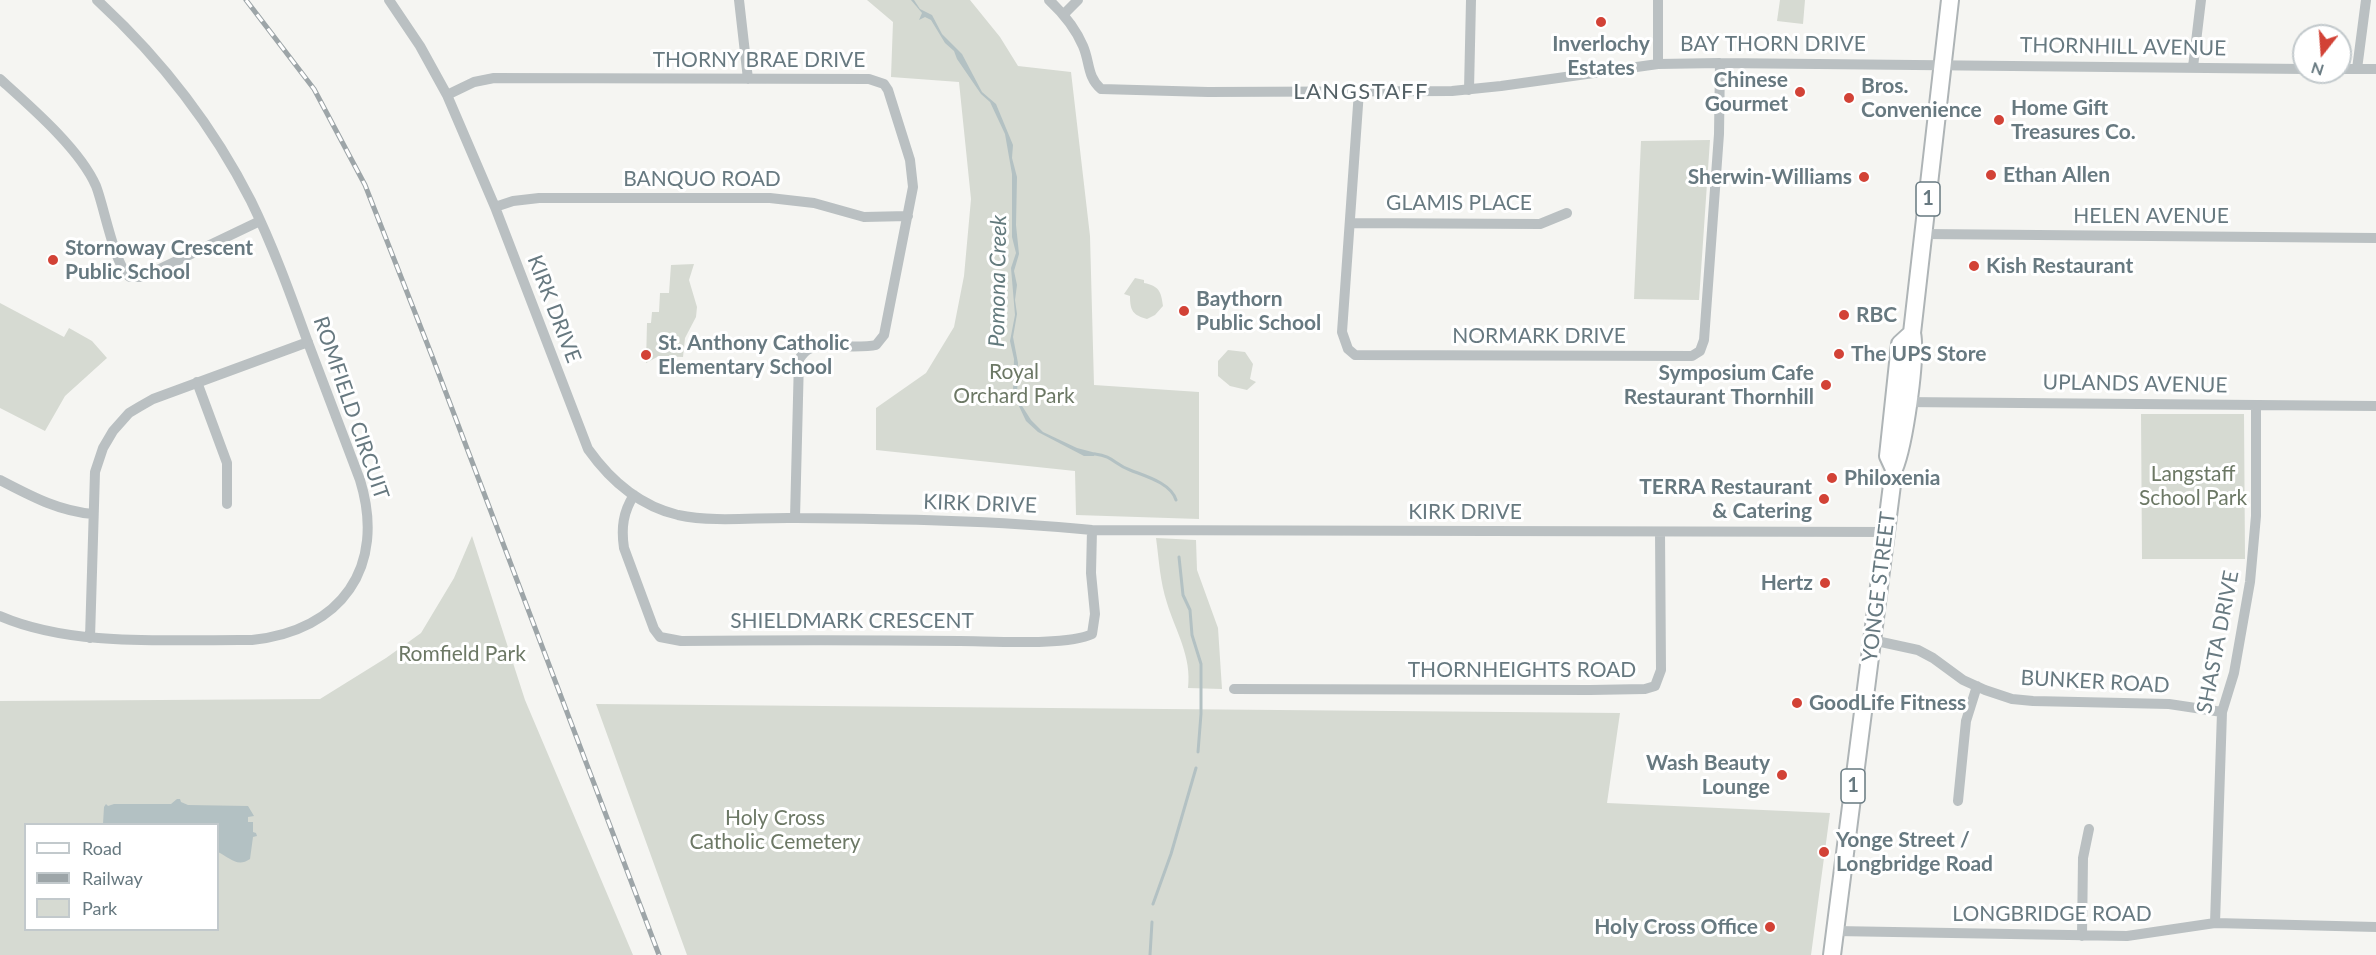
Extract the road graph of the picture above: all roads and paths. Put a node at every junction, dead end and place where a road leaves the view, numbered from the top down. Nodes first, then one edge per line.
1 (97, 0) edge
2 (390, 0) edge
3 (740, 0) edge
4 (1049, 0) edge
5 (1078, 0) edge
6 (1470, 0) edge
7 (1658, 0) edge
8 (1950, 0) edge
9 (2201, 0) edge
10 (2366, 0) edge
11 (1064, 14) junction
12 (1720, 63) junction
13 (1658, 64) junction
14 (1942, 65) junction
15 (2193, 68) junction
16 (2292, 69) edge
17 (2352, 69) edge
18 (2357, 69) junction
19 (2376, 69) edge
20 (0, 79) edge
21 (748, 79) junction
22 (1469, 90) junction
23 (1359, 91) junction
24 (447, 95) junction
25 (495, 207) junction
26 (1567, 213) dead end
27 (908, 216) junction
28 (260, 221) junction
29 (1350, 223) junction
30 (1925, 234) junction
31 (2376, 238) edge
32 (308, 342) junction
33 (197, 382) junction
34 (1900, 402) junction
35 (2256, 405) junction
36 (2376, 406) edge
37 (0, 480) edge
38 (634, 495) junction
39 (227, 504) dead end
40 (93, 514) junction
41 (795, 518) junction
42 (1092, 530) junction
43 (1660, 532) junction
44 (1887, 532) junction
45 (0, 616) edge
46 (90, 638) junction
47 (1872, 640) junction
48 (1977, 686) junction
49 (1234, 690) dead end
50 (2222, 712) junction
51 (1958, 801) dead end
52 (2090, 829) dead end
53 (2215, 923) junction
54 (2376, 927) edge
55 (1835, 931) junction
56 (2082, 936) junction
57 (1832, 955) edge

1 - 28 street, ROMFIELD CIRCUIT
2 - 24 street, KIRK DRIVE
3 - 21 street
4 - 11 street, BAY THORN DRIVE
5 - 11 street
6 - 22 street
7 - 13 street
8 - 14 main road, YONGE STREET / 1
9 - 15 street
10 - 18 street
11 - 23 street, BAY THORN DRIVE
12 - 13 street, BAY THORN DRIVE
12 - 14 street, BAY THORN DRIVE
12 - 29 street, NORMARK DRIVE
13 - 22 street, BAY THORN DRIVE
14 - 15 street, THORNHILL AVENUE
14 - 30 main road, YONGE STREET / 1
15 - 16 street, THORNHILL AVENUE
17 - 18 street
18 - 19 street
20 - 28 street
21 - 24 street, THORNY BRAE DRIVE
21 - 27 street, THORNY BRAE DRIVE
22 - 23 street, BAY THORN DRIVE
23 - 29 street, NORMARK DRIVE
24 - 25 street, KIRK DRIVE
25 - 27 street, BANQUO ROAD
25 - 38 street, KIRK DRIVE
26 - 29 street, GLAMIS PLACE
27 - 41 street, THORNY BRAE DRIVE
28 - 32 street, ROMFIELD CIRCUIT
30 - 31 street, HELEN AVENUE
30 - 34 main road, YONGE STREET / 1
32 - 33 street
32 - 46 street, ROMFIELD CIRCUIT
33 - 39 street
33 - 40 street
34 - 35 street, UPLANDS AVENUE
34 - 44 main road, YONGE STREET / 1
35 - 36 street, UPLANDS AVENUE
35 - 50 street, SHASTA DRIVE
37 - 40 street
38 - 41 street, KIRK DRIVE
38 - 42 street, SHIELDMARK CRESCENT
40 - 46 street
41 - 42 street, KIRK DRIVE
42 - 43 street, KIRK DRIVE
43 - 44 street, KIRK DRIVE
43 - 49 street, THORNHEIGHTS ROAD
44 - 47 main road, YONGE STREET / 1
45 - 46 street, ROMFIELD CIRCUIT
47 - 48 street, BUNKER ROAD
47 - 55 main road, YONGE STREET / 1
48 - 50 street, BUNKER ROAD
48 - 51 street
50 - 53 street, SHASTA DRIVE
52 - 56 street
53 - 54 street, LONGBRIDGE ROAD
53 - 56 street, LONGBRIDGE ROAD
55 - 56 street, LONGBRIDGE ROAD
55 - 57 main road, YONGE STREET / 1

